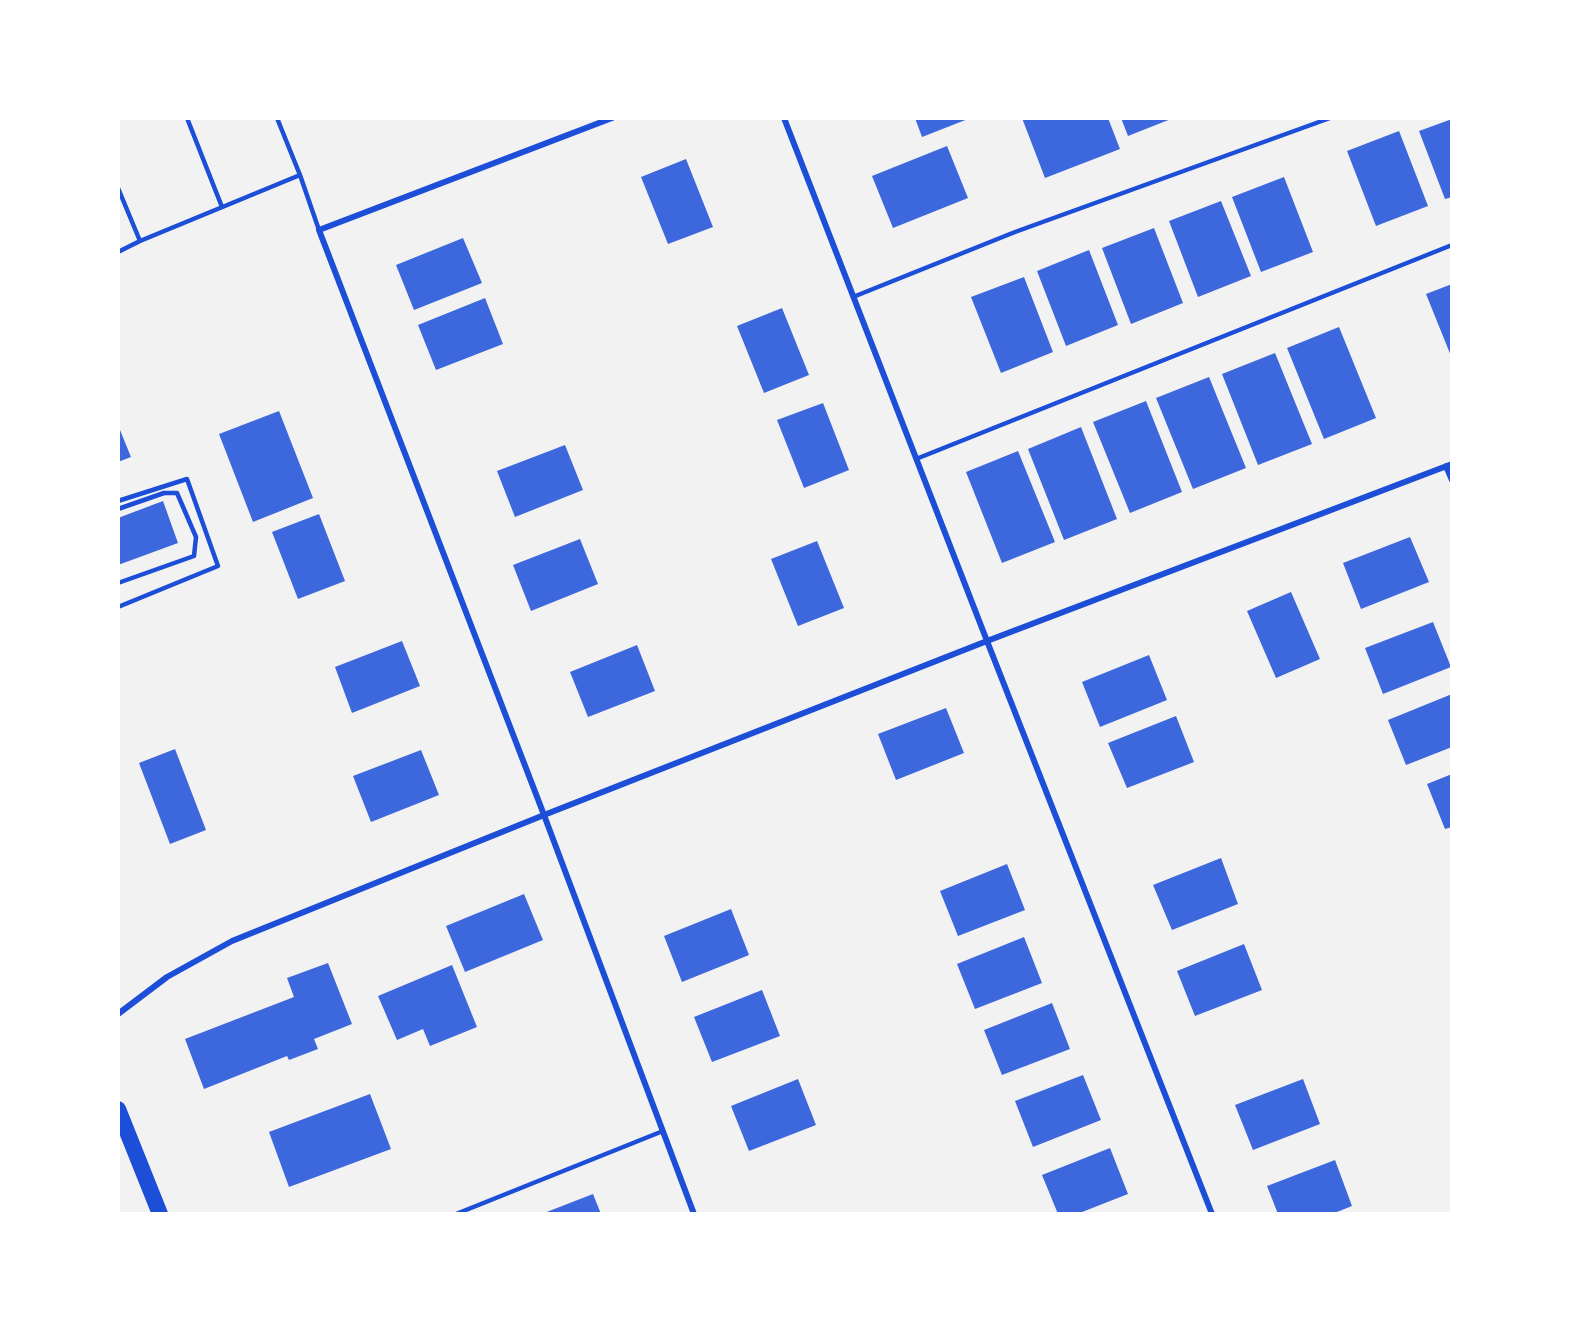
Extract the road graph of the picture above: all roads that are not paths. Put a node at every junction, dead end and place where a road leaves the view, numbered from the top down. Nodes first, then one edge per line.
1 (187, 118) edge
2 (277, 118) edge
3 (612, 118) edge
4 (784, 118) edge
5 (1330, 118) edge
6 (1314, 121) edge
7 (300, 174) junction
8 (118, 188) edge
9 (222, 207) junction
10 (319, 230) junction
11 (140, 241) junction
12 (1452, 245) edge
13 (118, 252) edge
14 (853, 297) junction
15 (916, 459) junction
16 (1449, 465) edge
17 (1452, 480) edge
18 (118, 501) edge
19 (118, 509) edge
20 (118, 583) edge
21 (118, 607) edge
22 (987, 641) junction
23 (544, 815) junction
24 (118, 1014) edge
25 (118, 1109) edge
26 (663, 1131) junction
27 (160, 1214) edge
28 (456, 1214) edge
29 (694, 1214) edge
30 (1212, 1214) edge

1 - 9 lane
2 - 7 lane
3 - 10 street
4 - 14 street
5 - 6 lane
6 - 14 lane
7 - 9 lane
7 - 10 lane
8 - 11 lane
9 - 11 lane
10 - 23 street
11 - 13 lane
12 - 15 lane
14 - 15 street
15 - 22 street
16 - 17 street
16 - 22 street
18 - 21 lane
19 - 20 lane
22 - 23 street
22 - 30 street
23 - 24 street
23 - 26 street
25 - 27 highway
26 - 28 lane
26 - 29 street

